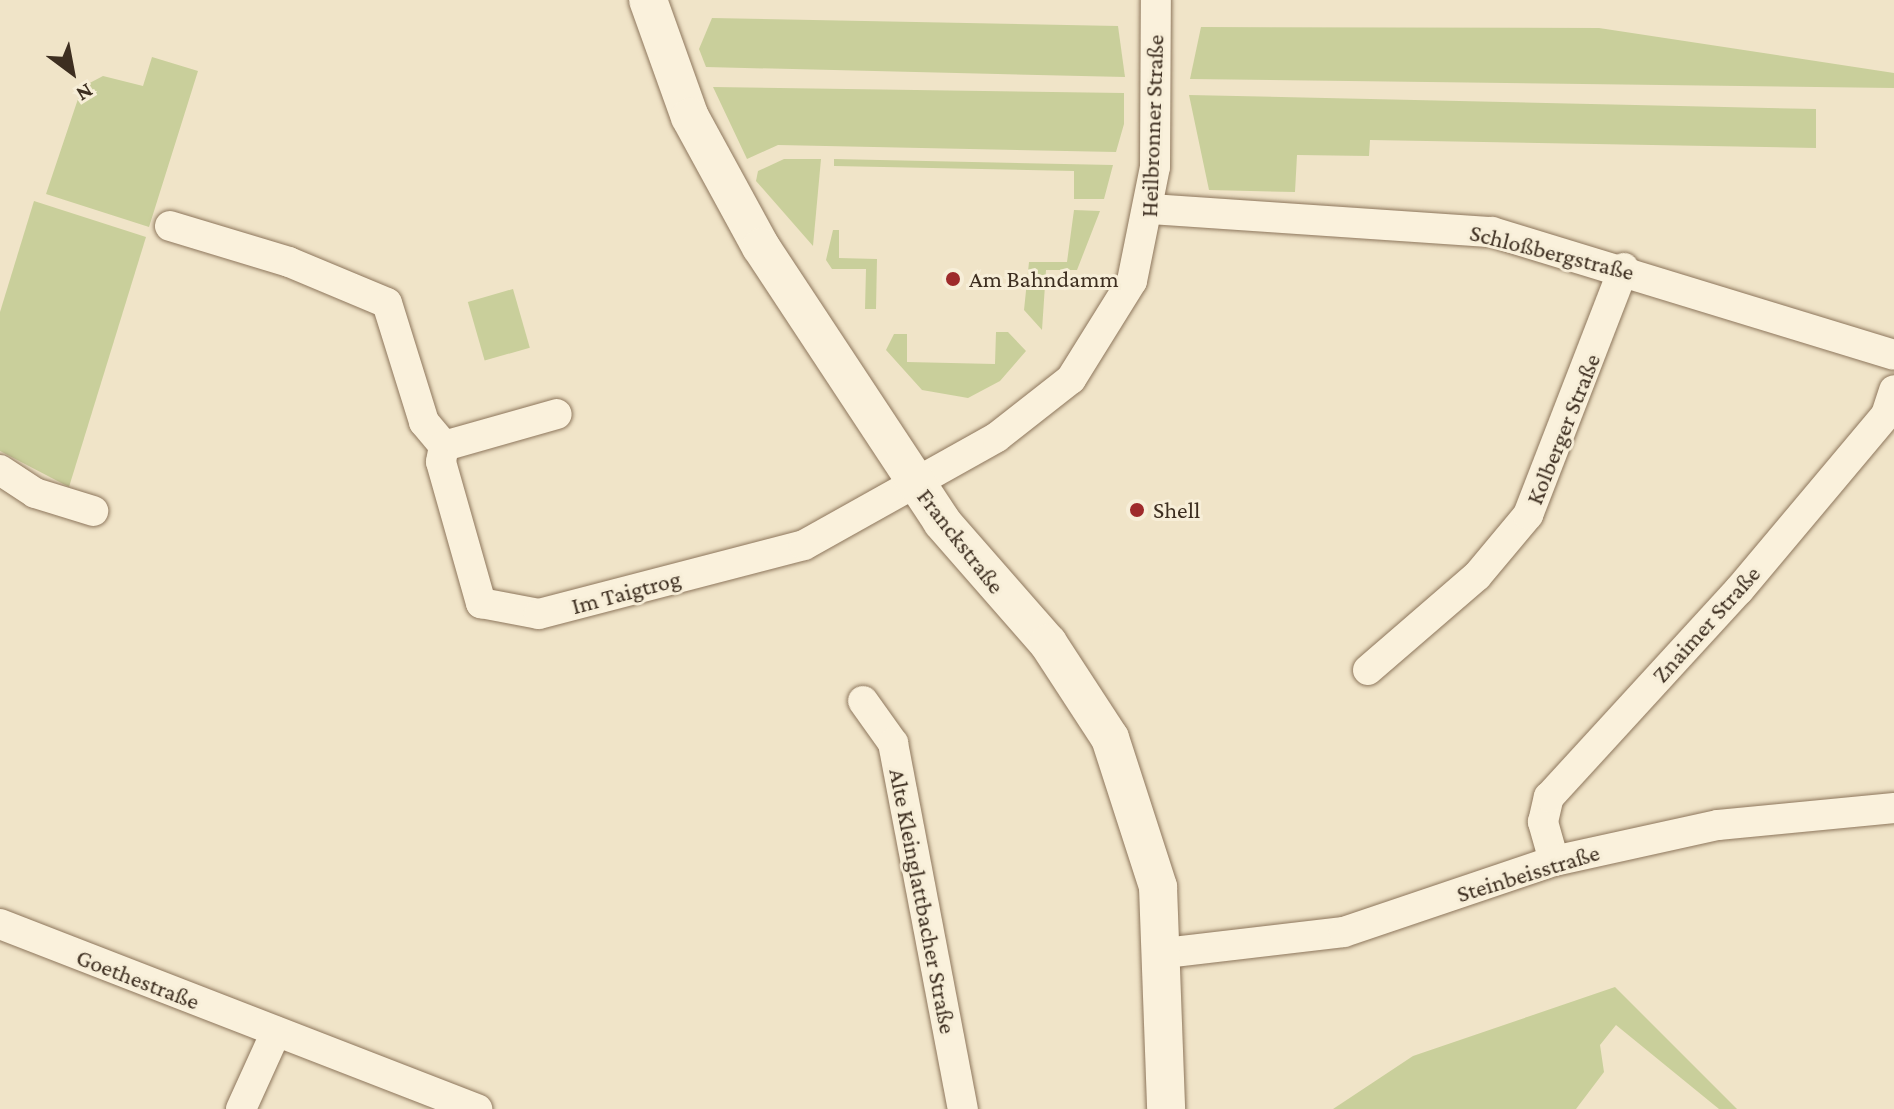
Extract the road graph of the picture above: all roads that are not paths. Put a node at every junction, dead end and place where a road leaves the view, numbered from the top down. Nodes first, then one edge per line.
1 (648, 0) edge
2 (1156, 0) edge
3 (1151, 209) junction
4 (170, 226) dead end
5 (1624, 268) junction
6 (1894, 355) edge
7 (1894, 390) edge
8 (557, 414) dead end
9 (444, 446) junction
10 (0, 470) edge
11 (915, 483) junction
12 (93, 511) dead end
13 (1368, 670) dead end
14 (863, 701) dead end
15 (1894, 808) edge
16 (1554, 861) junction
17 (0, 924) edge
18 (1165, 953) junction
19 (276, 1032) junction
20 (241, 1109) edge
21 (477, 1109) edge
22 (963, 1109) edge
23 (1166, 1109) edge

1 - 11 street, Franckstraße
2 - 3 street, Heilbronner Straße
3 - 5 street, Schloßbergstraße
3 - 11 street, Heilbronner Straße
4 - 9 street, Im Taigtrog
5 - 6 street, Schloßbergstraße
5 - 13 street, Kolberger Straße
7 - 16 street, Znaimer Straße
8 - 9 street
9 - 11 street, Im Taigtrog
10 - 12 street
11 - 18 street, Franckstraße
14 - 22 street, Alte Kleinglattbacher Straße
15 - 16 street, Steinbeisstraße
16 - 18 street, Steinbeisstraße
17 - 19 street, Goethestraße
18 - 23 street, Franckstraße
19 - 20 street
19 - 21 street, Goethestraße

